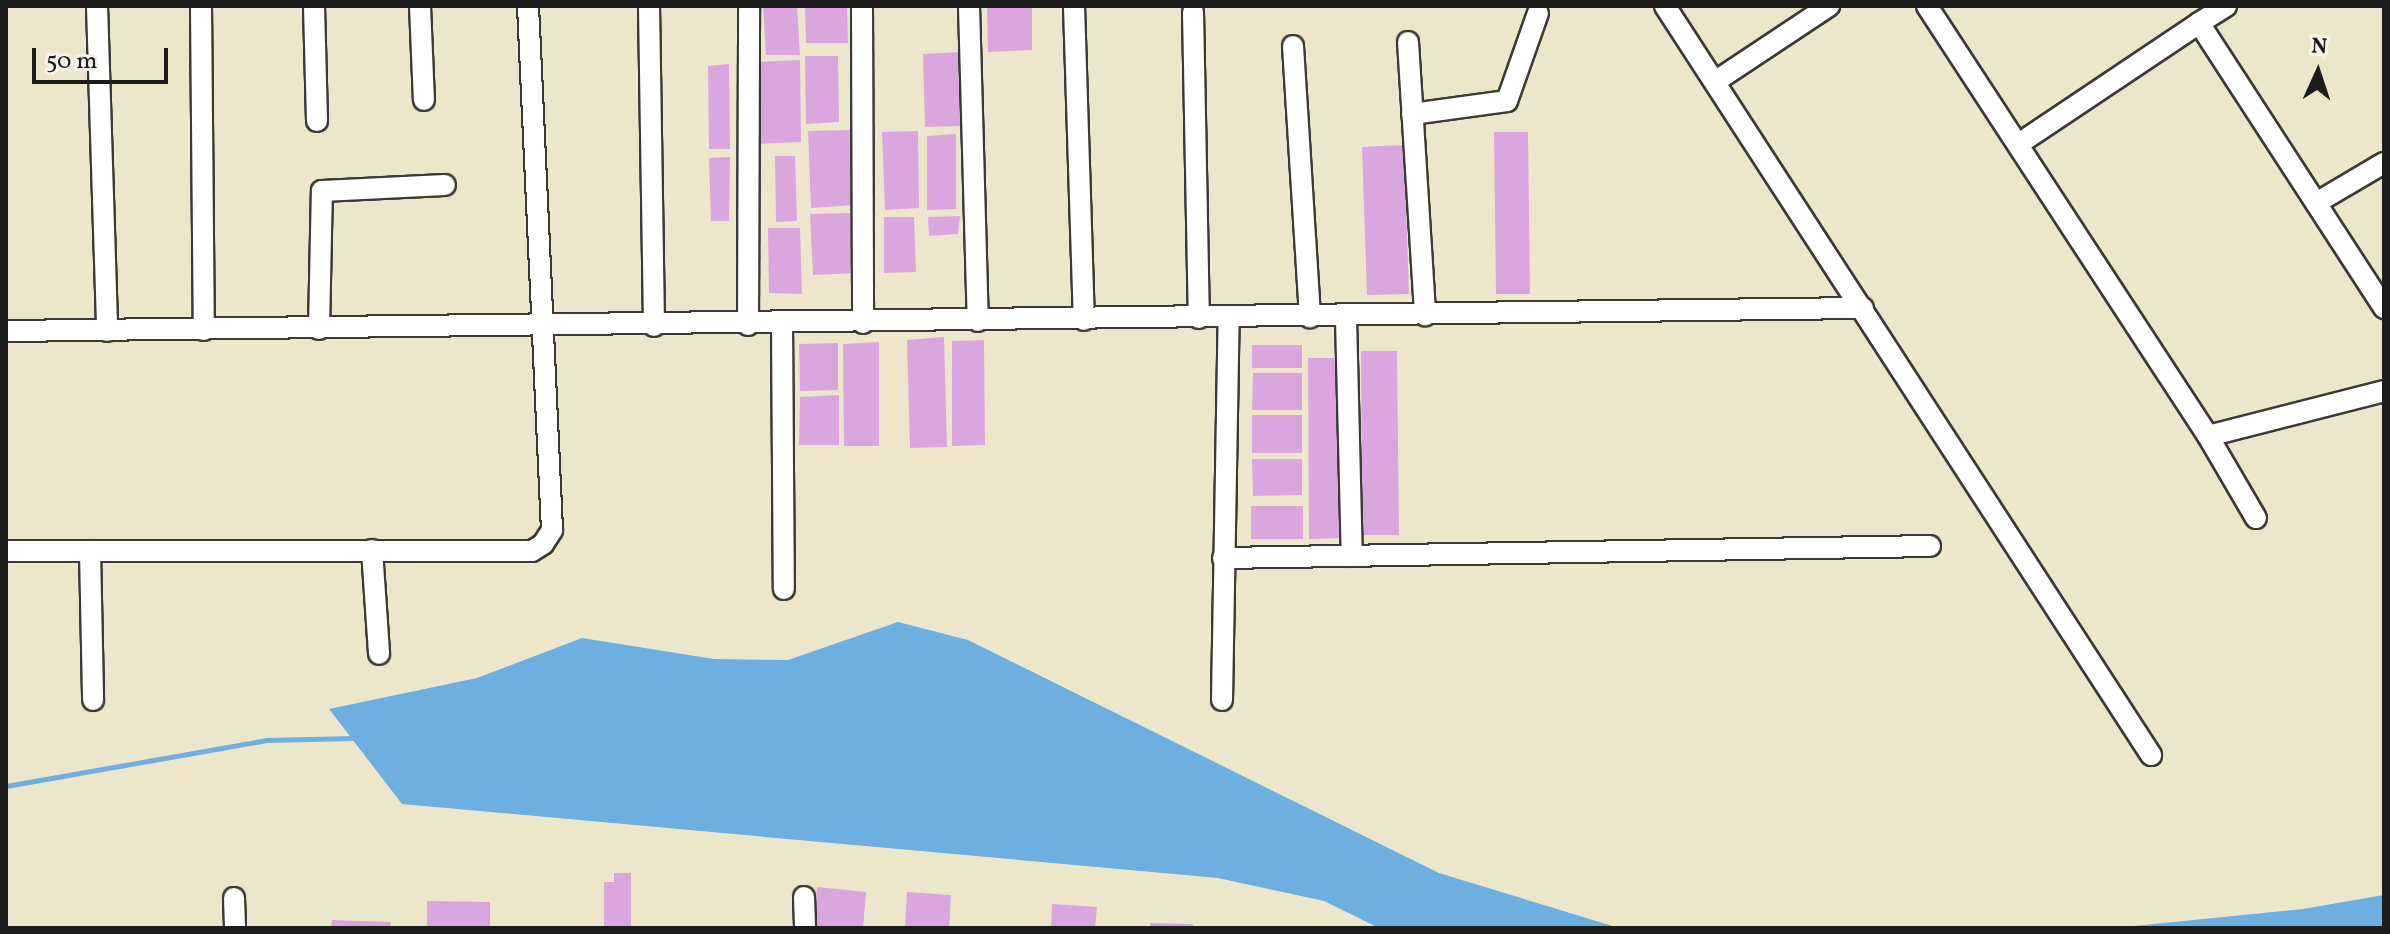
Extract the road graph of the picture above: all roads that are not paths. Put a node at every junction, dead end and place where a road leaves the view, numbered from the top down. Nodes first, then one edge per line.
1 (97, 6) edge
2 (201, 6) edge
3 (314, 6) edge
4 (420, 6) edge
5 (528, 6) edge
6 (649, 6) edge
7 (749, 6) edge
8 (862, 6) edge
9 (969, 6) edge
10 (1074, 6) edge
11 (1665, 6) edge
12 (1829, 6) edge
13 (1927, 6) edge
14 (2226, 6) edge
15 (1193, 12) dead end
16 (1538, 13) dead end
17 (2199, 23) junction
18 (1408, 42) dead end
19 (1293, 46) dead end
20 (1716, 81) junction
21 (424, 100) dead end
22 (1412, 114) junction
23 (317, 121) dead end
24 (2020, 143) junction
25 (2384, 163) edge
26 (445, 185) dead end
27 (2316, 203) junction
28 (1863, 308) junction
29 (2384, 308) edge
30 (1425, 315) junction
31 (1310, 317) junction
32 (1199, 318) junction
33 (1229, 318) junction
34 (1346, 318) junction
35 (1084, 320) junction
36 (978, 321) junction
37 (863, 323) junction
38 (782, 324) junction
39 (748, 325) junction
40 (654, 326) junction
41 (544, 327) junction
42 (319, 329) junction
43 (204, 330) junction
44 (6, 331) edge
45 (107, 331) junction
46 (2384, 391) edge
47 (2208, 436) junction
48 (2256, 518) dead end
49 (1930, 546) dead end
50 (372, 550) junction
51 (6, 551) edge
52 (90, 551) junction
53 (1352, 556) junction
54 (1223, 558) junction
55 (784, 589) dead end
56 (379, 654) dead end
57 (93, 700) dead end
58 (1222, 700) dead end
59 (2151, 755) dead end
60 (804, 897) dead end
61 (234, 898) dead end
62 (235, 928) edge
63 (805, 928) edge

1 - 45 street
2 - 43 street
3 - 23 street
4 - 21 street
5 - 41 street
6 - 40 street
7 - 39 street
8 - 37 street
9 - 36 street
10 - 35 street
11 - 20 street
12 - 20 street
13 - 24 street
14 - 17 street
15 - 32 street
16 - 22 street
17 - 24 street
17 - 27 street
18 - 22 street
19 - 31 street
20 - 28 street
22 - 30 street
24 - 47 street
25 - 27 street
26 - 42 street
27 - 29 street
28 - 30 street
28 - 59 street
30 - 34 street
31 - 33 street
31 - 34 street
32 - 33 street
32 - 35 street
33 - 54 street
34 - 53 street
35 - 36 street
36 - 37 street
37 - 38 street
38 - 39 street
38 - 55 street
39 - 40 street
40 - 41 street
41 - 42 street
41 - 50 street
42 - 43 street
43 - 45 street
44 - 45 street
46 - 47 street
47 - 48 street
49 - 53 street
50 - 52 street
50 - 56 street
51 - 52 street
52 - 57 street
53 - 54 street
54 - 58 street
60 - 63 street
61 - 62 street

